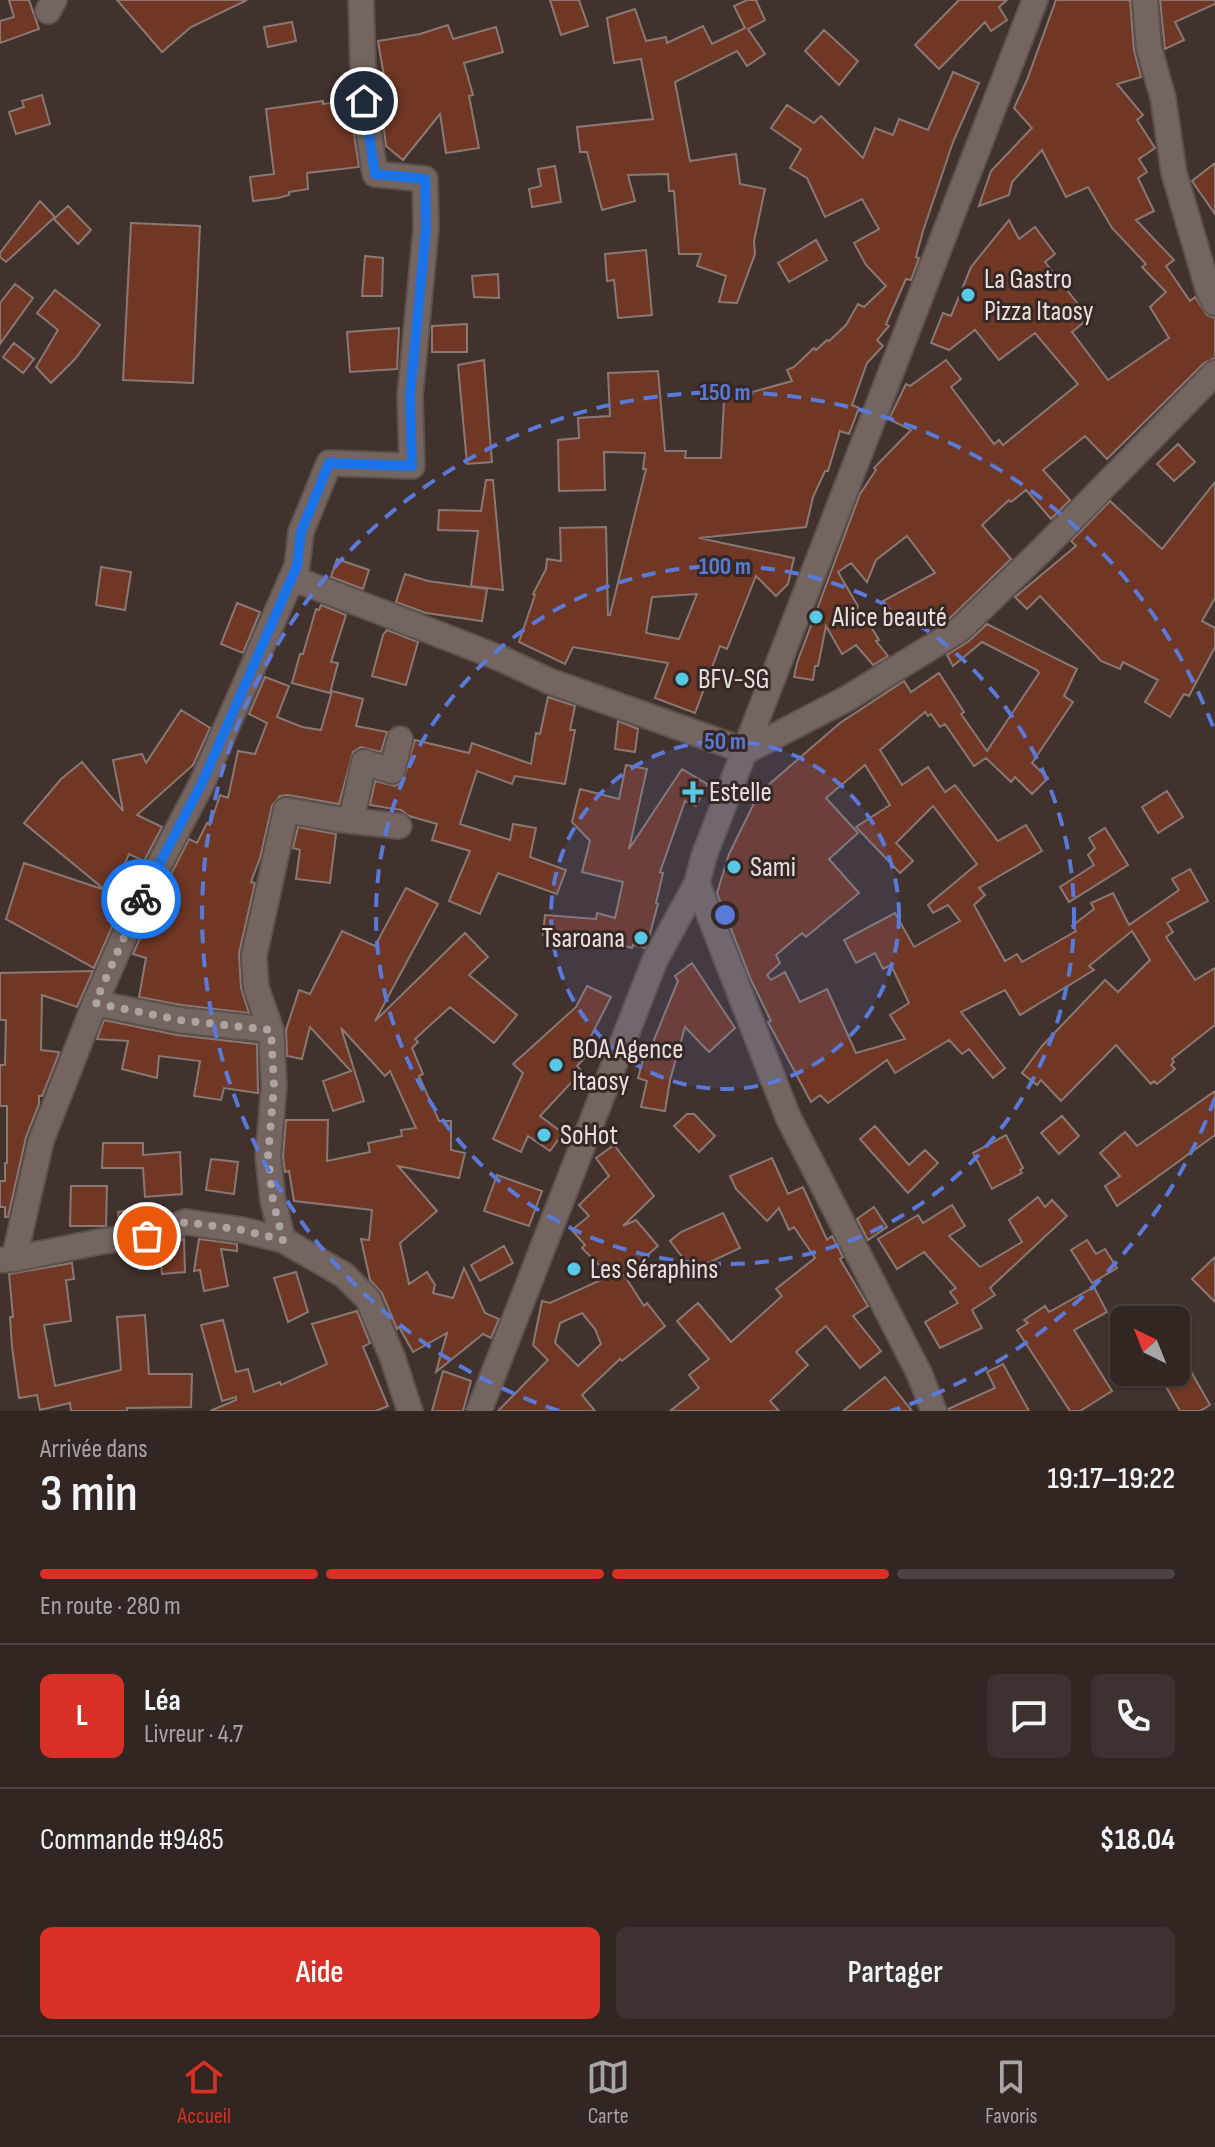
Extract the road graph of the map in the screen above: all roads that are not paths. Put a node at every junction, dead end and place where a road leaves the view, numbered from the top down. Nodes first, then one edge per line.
1 (361, 0) edge
2 (1035, 0) edge
3 (1145, 0) edge
4 (1215, 303) edge
5 (1215, 373) edge
6 (290, 581) junction
7 (400, 739) dead end
8 (746, 751) junction
9 (351, 821) junction
10 (399, 826) dead end
11 (697, 883) junction
12 (95, 1003) junction
13 (271, 1030) junction
14 (283, 1240) junction
15 (7, 1260) edge
16 (410, 1411) edge
17 (479, 1411) edge
18 (934, 1411) edge

1 - 6 street
2 - 8 street
3 - 4 street
5 - 8 street
6 - 8 street
6 - 12 street
7 - 9 street
8 - 11 street
9 - 10 street
9 - 13 street
11 - 17 street
11 - 18 street
12 - 13 street
12 - 15 street
13 - 14 street
14 - 15 street
14 - 16 street

